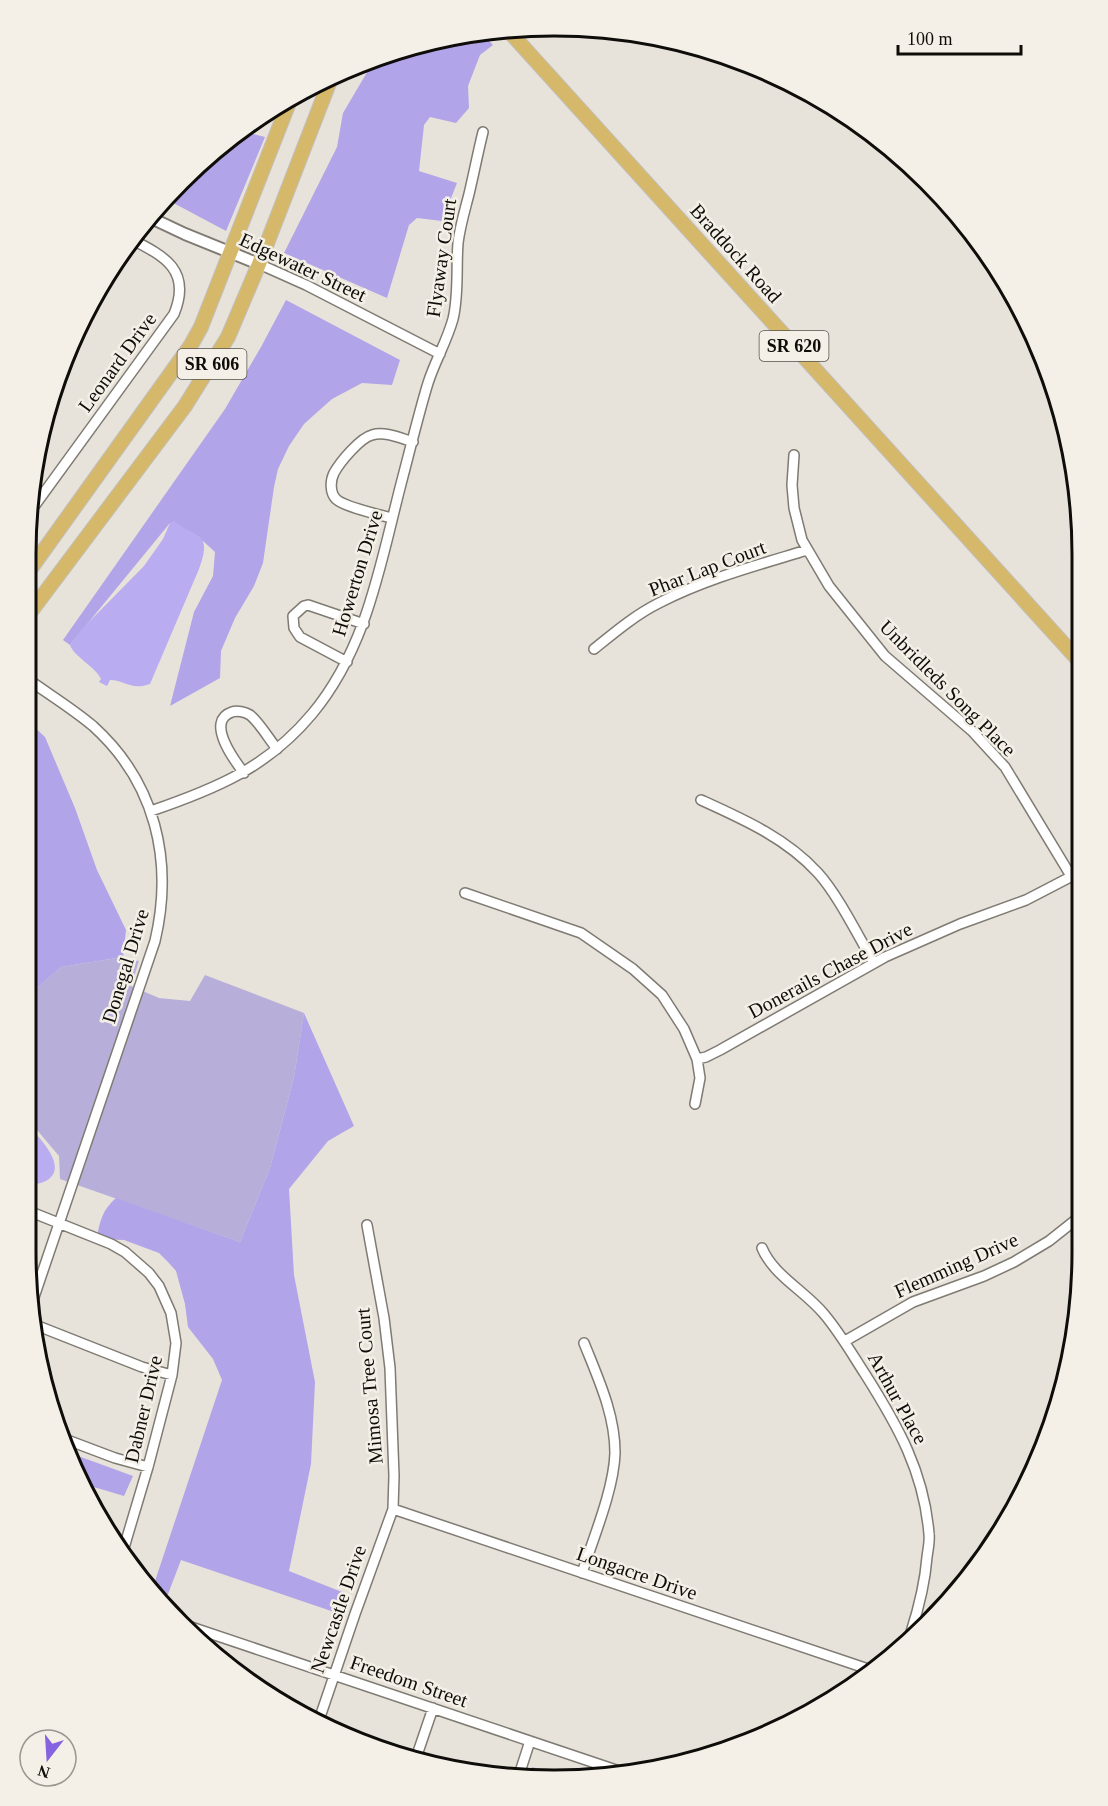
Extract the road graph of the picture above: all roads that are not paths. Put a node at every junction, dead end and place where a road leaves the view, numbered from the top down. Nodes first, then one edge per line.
1 (515, 37) edge
2 (327, 88) edge
3 (286, 111) edge
4 (483, 132) dead end
5 (158, 221) edge
6 (140, 244) edge
7 (230, 252) junction
8 (259, 264) junction
9 (440, 354) junction
10 (412, 442) junction
11 (794, 455) dead end
12 (39, 500) edge
13 (393, 518) junction
14 (807, 550) junction
15 (36, 563) edge
16 (36, 605) edge
17 (364, 624) junction
18 (594, 649) dead end
19 (1072, 653) edge
20 (347, 662) junction
21 (36, 685) edge
22 (277, 749) junction
23 (244, 773) junction
24 (701, 800) dead end
25 (151, 811) junction
26 (1072, 868) edge
27 (1072, 876) edge
28 (465, 893) dead end
29 (874, 963) junction
30 (697, 1059) junction
31 (695, 1104) dead end
32 (36, 1214) edge
33 (1072, 1223) edge
34 (59, 1224) junction
35 (367, 1225) dead end
36 (762, 1248) dead end
37 (37, 1288) edge
38 (41, 1327) edge
39 (844, 1341) junction
40 (584, 1342) dead end
41 (172, 1376) junction
42 (72, 1442) edge
43 (148, 1467) junction
44 (393, 1509) junction
45 (125, 1543) edge
46 (582, 1573) junction
47 (913, 1625) edge
48 (201, 1630) edge
49 (863, 1667) edge
50 (334, 1675) junction
51 (433, 1708) junction
52 (321, 1715) edge
53 (531, 1741) junction
54 (418, 1752) edge
55 (608, 1767) edge
56 (521, 1769) edge

1 - 19 main road, Braddock Road / SR 620
2 - 8 main road, SR 606
3 - 7 main road, SR 606
4 - 9 street, Flyaway Court
5 - 7 street, Edgewater Street
6 - 12 street, Leonard Drive
7 - 8 street, Edgewater Street
7 - 15 main road, SR 606
8 - 9 street, Edgewater Street
8 - 16 main road, SR 606
9 - 10 street, Howerton Drive
10 - 13 street, Howerton Drive
10 - 13 street
11 - 14 street, Unbridleds Song Place
13 - 17 street, Howerton Drive
14 - 18 street, Phar Lap Court
14 - 26 street, Unbridleds Song Place
17 - 20 street, Howerton Drive
17 - 20 street
20 - 22 street, Howerton Drive
21 - 25 street, Donegal Drive
22 - 23 street, Howerton Drive
22 - 23 street
23 - 25 street, Howerton Drive
24 - 29 street
25 - 34 street, Donegal Drive
27 - 29 street, Donerails Chase Drive
28 - 30 street
29 - 30 street, Donerails Chase Drive
30 - 31 street
32 - 34 street, Dabner Drive
33 - 39 street, Flemming Drive
34 - 37 street, Donegal Drive
34 - 41 street, Dabner Drive
35 - 44 street, Mimosa Tree Court
36 - 39 street, Arthur Place
38 - 41 street
39 - 47 street, Arthur Place
40 - 46 street
41 - 43 street, Dabner Drive
42 - 43 street
43 - 45 street, Dabner Drive
44 - 46 street, Longacre Drive
44 - 50 street, Newcastle Drive
46 - 49 street, Longacre Drive
48 - 50 street, Freedom Street
50 - 51 street, Freedom Street
50 - 52 street, Newcastle Drive
51 - 53 street, Freedom Street
51 - 54 street
53 - 55 street, Freedom Street
53 - 56 street

